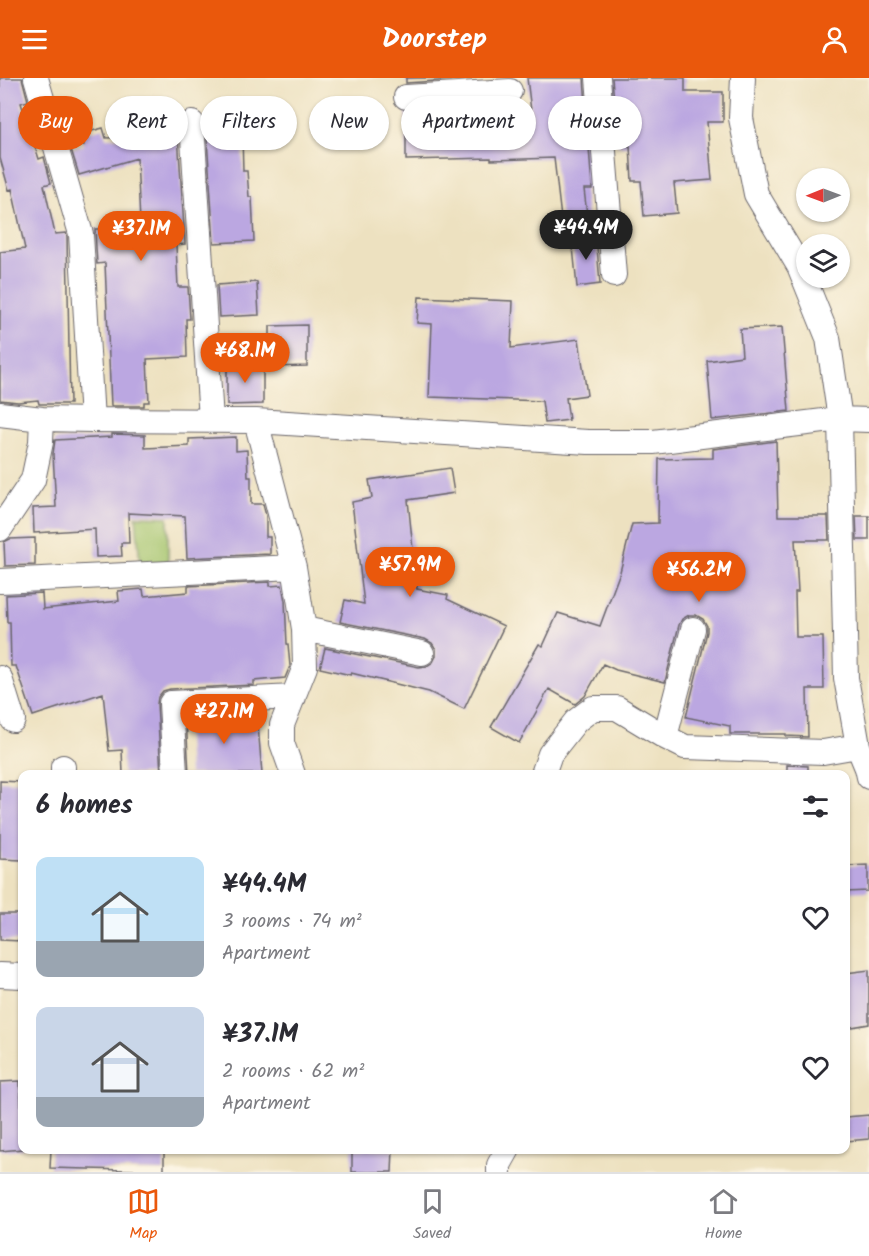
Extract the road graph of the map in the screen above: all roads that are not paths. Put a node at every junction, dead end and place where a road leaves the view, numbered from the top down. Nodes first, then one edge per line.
1 (36, 78) edge
2 (598, 78) edge
3 (743, 78) edge
4 (466, 86) edge
5 (510, 91) dead end
6 (411, 96) edge
7 (192, 123) dead end
8 (614, 275) dead end
9 (0, 414) edge
10 (42, 419) junction
11 (840, 419) junction
12 (92, 420) junction
13 (211, 420) junction
14 (869, 420) edge
15 (256, 421) junction
16 (0, 529) edge
17 (294, 567) junction
18 (0, 581) edge
19 (304, 629) junction
20 (693, 629) dead end
21 (422, 653) dead end
22 (0, 678) edge
23 (294, 697) junction
24 (13, 720) dead end
25 (665, 737) junction
26 (858, 746) junction
27 (175, 770) edge
28 (291, 770) edge
29 (544, 770) edge
30 (869, 777) edge
31 (0, 975) edge
32 (18, 976) edge
33 (505, 1154) edge
34 (499, 1172) edge

1 - 12 street
2 - 8 street
3 - 11 street
4 - 5 street
4 - 6 street
7 - 13 street
9 - 10 street
10 - 12 street
10 - 16 street
11 - 14 street
11 - 15 street
11 - 26 street
12 - 13 street
13 - 15 street
15 - 17 street
17 - 18 street
17 - 19 street
19 - 21 street
19 - 23 street
20 - 25 street
22 - 24 street
23 - 27 street
23 - 28 street
25 - 26 street
25 - 29 street
26 - 30 street
31 - 32 street
33 - 34 street

